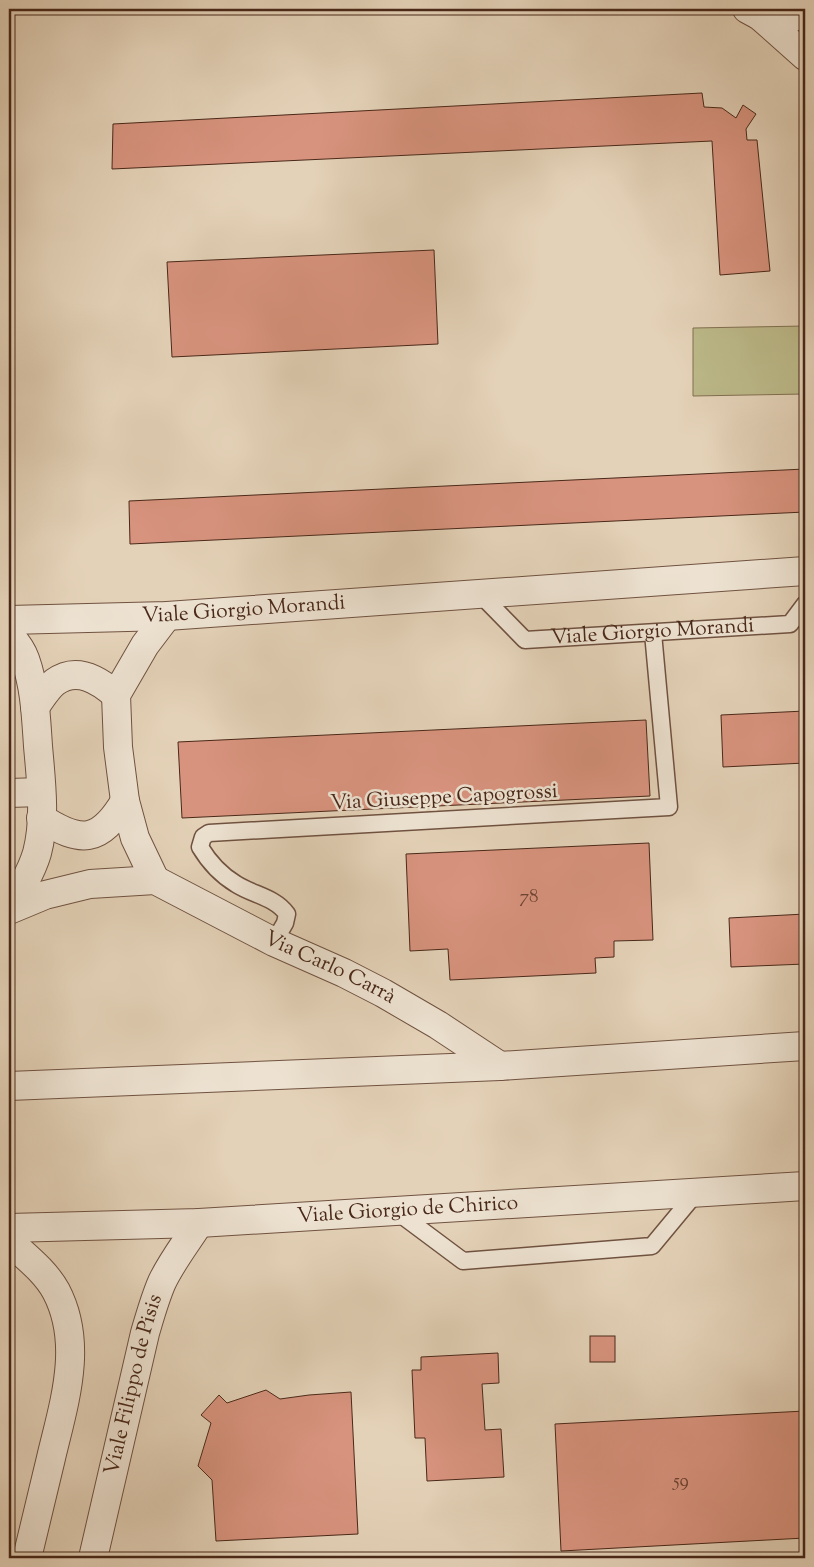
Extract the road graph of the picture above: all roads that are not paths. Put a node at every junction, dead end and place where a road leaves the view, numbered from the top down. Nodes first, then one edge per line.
1 (804, 9) edge
2 (754, 12) edge
3 (805, 56) edge
4 (805, 572) edge
5 (480, 594) junction
6 (805, 604) edge
7 (167, 616) junction
8 (9, 620) edge
9 (654, 633) junction
10 (9, 634) edge
11 (116, 695) junction
12 (35, 707) junction
13 (41, 792) junction
14 (9, 793) edge
15 (125, 801) junction
16 (41, 818) junction
17 (155, 880) junction
18 (9, 909) edge
19 (274, 942) junction
20 (805, 1046) edge
21 (500, 1066) junction
22 (9, 1086) edge
23 (805, 1186) edge
24 (696, 1193) junction
25 (396, 1211) junction
26 (199, 1223) junction
27 (9, 1228) edge
28 (9, 1241) edge
29 (27, 1558) edge
30 (93, 1558) edge

1 - 2 street
2 - 3 street
4 - 5 street, Viale Giorgio Morandi
5 - 7 street, Viale Giorgio Morandi
5 - 9 lane, Viale Giorgio Morandi
6 - 9 lane, Viale Giorgio Morandi
7 - 8 street, Viale Giorgio Morandi
7 - 11 street
9 - 19 lane, Via Giuseppe Capogrossi
10 - 12 street, Via Carlo Carrà
11 - 12 street
11 - 15 street
12 - 13 street, Via Carlo Carrà
13 - 14 street
13 - 16 street, Via Carlo Carrà
15 - 16 street
15 - 17 street
16 - 18 street, Via Carlo Carrà
17 - 18 street, Via Carlo Carrà
17 - 19 street, Via Carlo Carrà
19 - 21 street, Via Carlo Carrà
20 - 21 street
21 - 22 street
23 - 24 street, Viale Giorgio de Chirico
24 - 25 street, Viale Giorgio de Chirico
24 - 25 lane
25 - 26 street, Viale Giorgio de Chirico
26 - 27 street, Viale Giorgio de Chirico
26 - 30 street, Viale Filippo de Pisis
28 - 29 street

